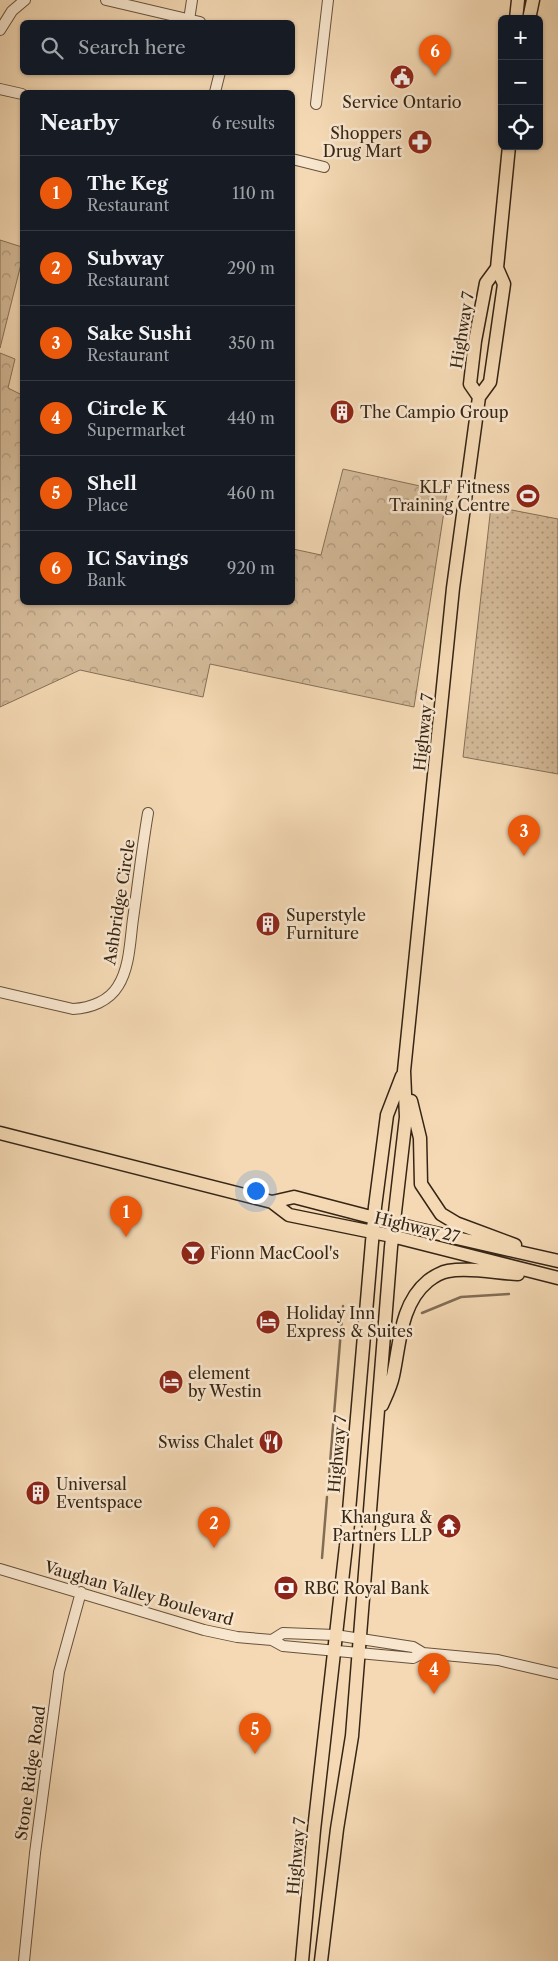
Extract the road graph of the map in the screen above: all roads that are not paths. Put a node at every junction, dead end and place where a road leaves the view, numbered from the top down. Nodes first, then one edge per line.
1 (25, 0) edge
2 (106, 0) edge
3 (192, 0) edge
4 (328, 0) edge
5 (518, 0) edge
6 (533, 0) edge
7 (516, 15) edge
8 (530, 15) edge
9 (191, 20) edge
10 (195, 20) edge
11 (0, 30) edge
12 (219, 75) edge
13 (0, 88) edge
14 (216, 90) edge
15 (20, 93) edge
16 (316, 104) dead end
17 (508, 150) edge
18 (295, 160) edge
19 (324, 166) dead end
20 (497, 268) junction
21 (479, 398) junction
22 (148, 813) dead end
23 (0, 992) edge
24 (404, 1071) junction
25 (0, 1133) edge
26 (272, 1202) junction
27 (375, 1218) junction
28 (394, 1223) junction
29 (374, 1233) junction
30 (392, 1236) junction
31 (555, 1260) edge
32 (554, 1277) edge
33 (378, 1417) junction
34 (0, 1568) edge
35 (81, 1592) junction
36 (335, 1635) junction
37 (360, 1639) junction
38 (272, 1640) junction
39 (334, 1650) junction
40 (359, 1653) junction
41 (423, 1653) junction
42 (558, 1674) edge
43 (24, 1961) edge
44 (302, 1961) edge
45 (321, 1961) edge

1 - 11 street
2 - 9 street
3 - 10 street
4 - 16 street
5 - 7 main road
6 - 8 main road
12 - 14 street
13 - 15 street
17 - 20 main road, Highway 7
18 - 19 street
20 - 21 main road, Highway 7
20 - 21 main road, Highway 7
21 - 24 main road, Highway 7
22 - 23 street, Ashbridge Circle
24 - 27 main road, Highway 7
24 - 28 main road, Highway 7
24 - 31 main road
25 - 26 main road, Highway 27
26 - 27 main road, Highway 27
26 - 29 main road, Highway 27
27 - 28 main road, Highway 27
27 - 29 main road, Highway 7
28 - 30 main road, Highway 7
28 - 31 main road, Highway 27
29 - 30 main road, Highway 27
29 - 36 main road, Highway 7
30 - 32 main road, Highway 27
30 - 33 main road, Highway 7
32 - 33 main road
33 - 37 main road, Highway 7
34 - 35 street, Vaughan Valley Boulevard
35 - 38 street, Vaughan Valley Boulevard
35 - 43 street, Stone Ridge Road
36 - 37 street, Vaughan Valley Boulevard
36 - 38 street, Vaughan Valley Boulevard
36 - 39 main road, Highway 7
37 - 40 main road, Highway 7
37 - 41 street, Vaughan Valley Boulevard
38 - 39 street, Vaughan Valley Boulevard
39 - 40 street, Vaughan Valley Boulevard
39 - 44 main road, Highway 7
40 - 41 street, Vaughan Valley Boulevard
40 - 45 main road, Highway 7
41 - 42 street

